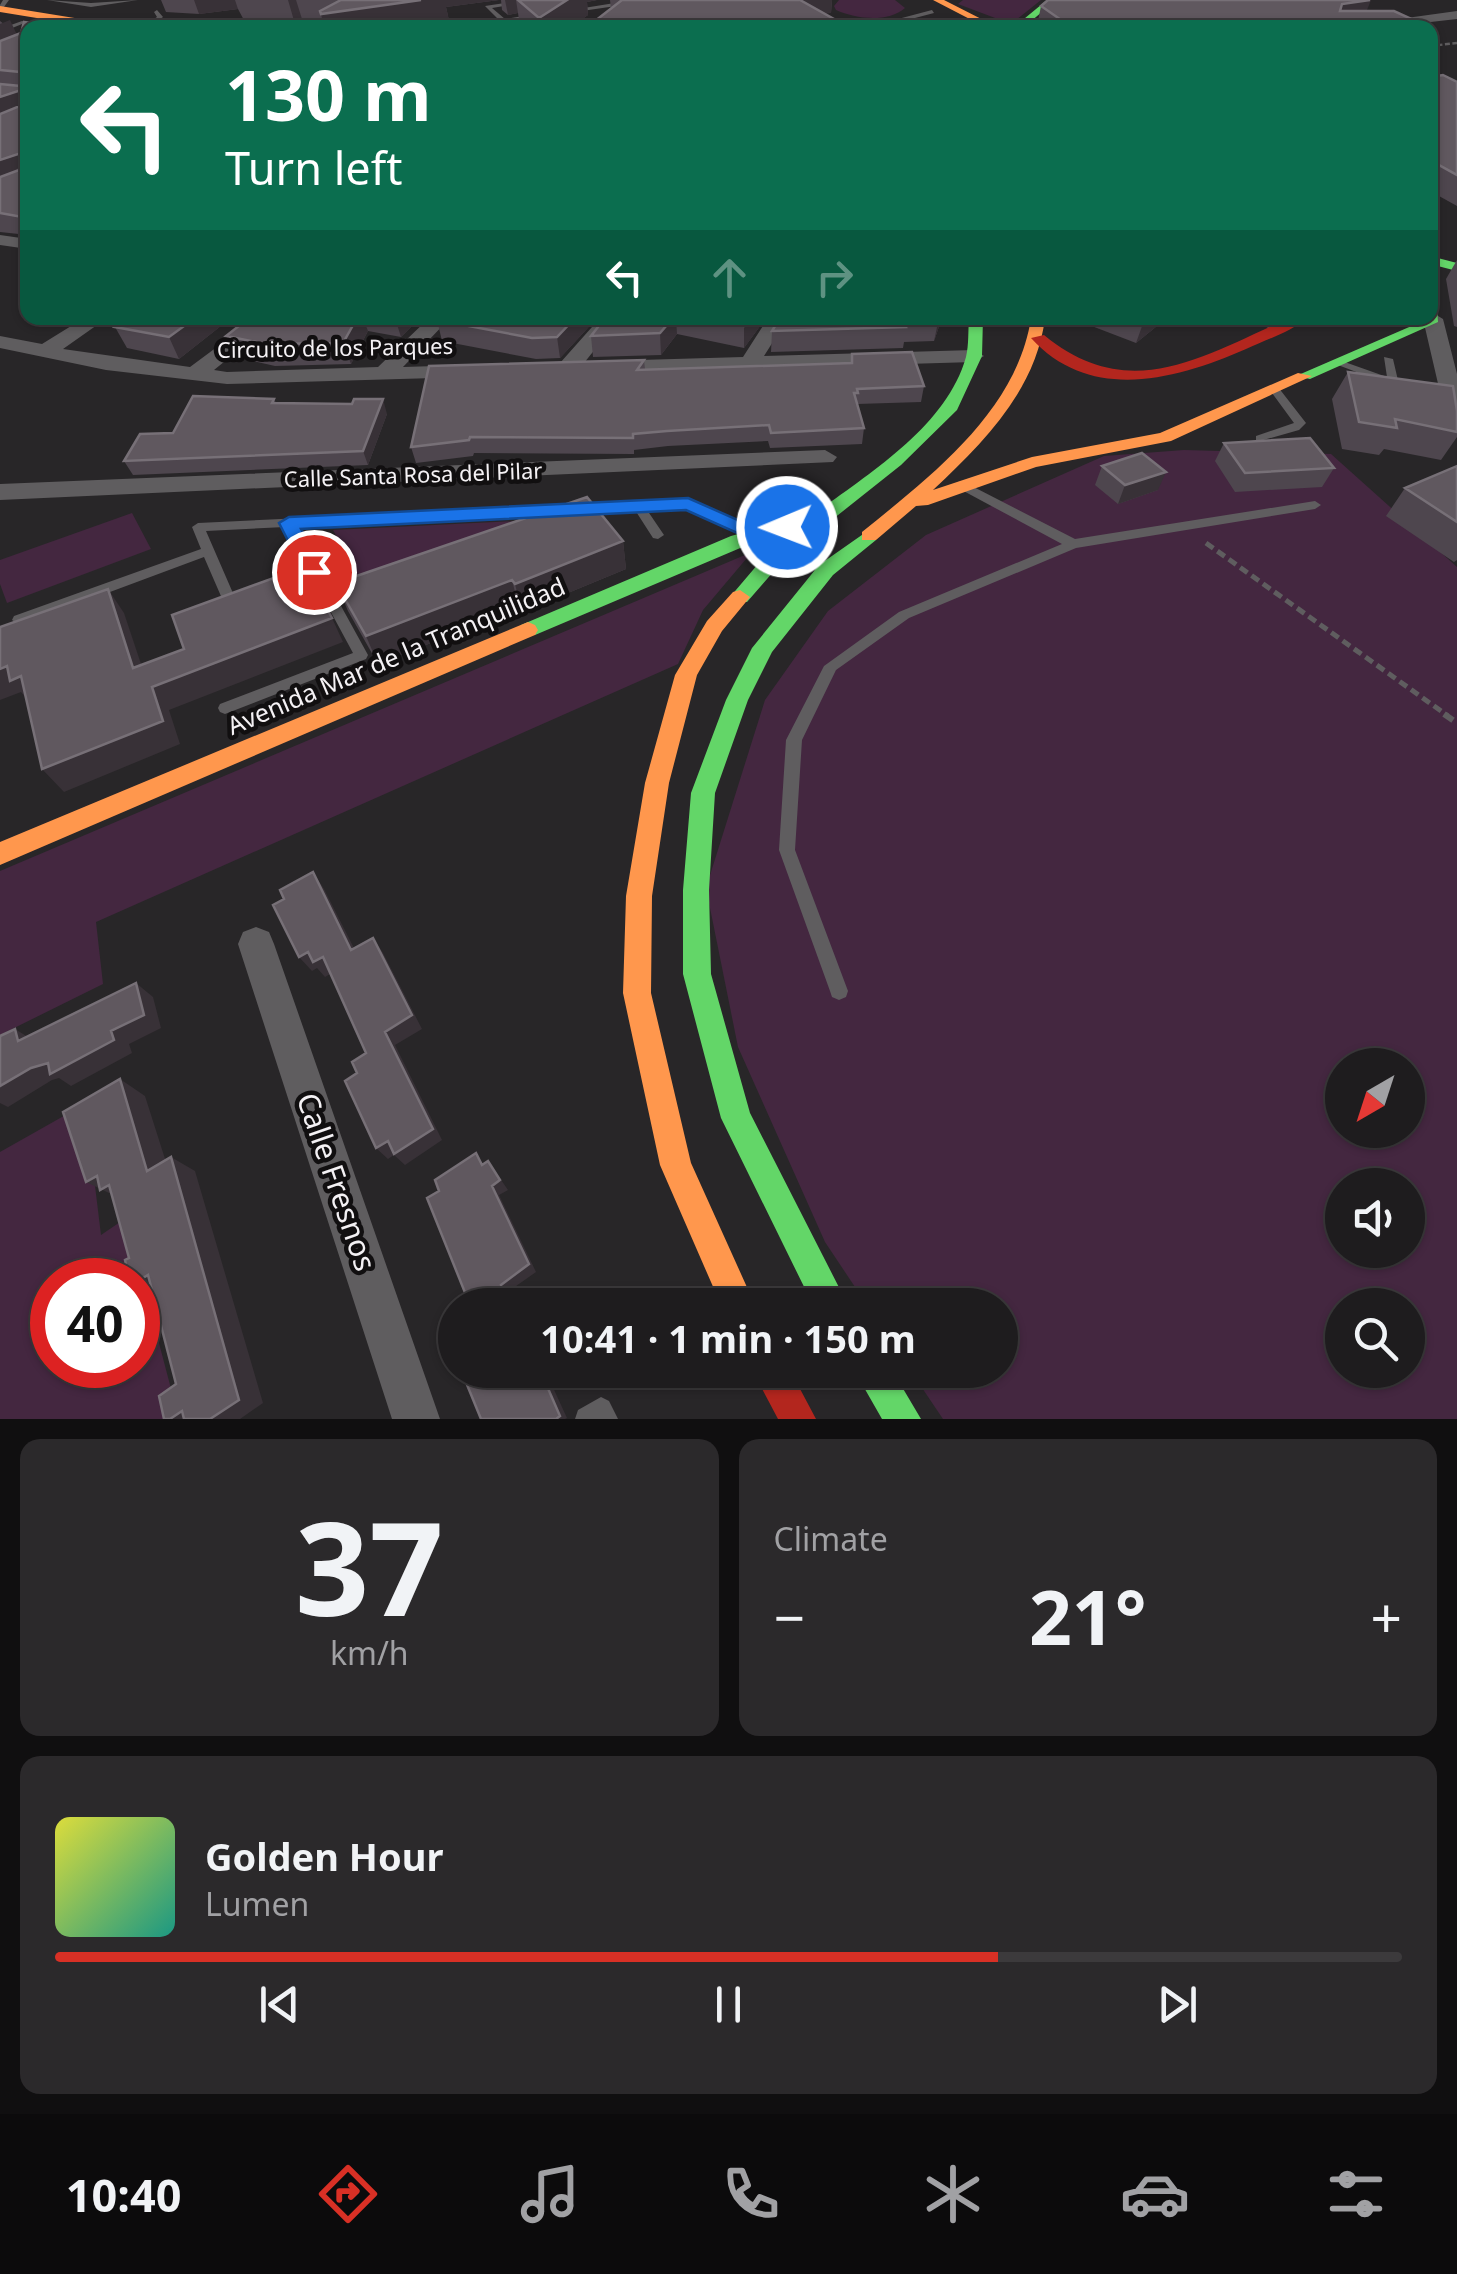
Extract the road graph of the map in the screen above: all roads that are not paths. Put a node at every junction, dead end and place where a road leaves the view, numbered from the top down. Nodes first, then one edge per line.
1 (6, 0) edge
2 (54, 0) edge
3 (136, 0) edge
4 (539, 0) edge
5 (909, 0) edge
6 (1052, 0) edge
7 (618, 2) edge
8 (940, 4) edge
9 (1, 9) edge
10 (562, 12) edge
11 (542, 15) edge
12 (636, 16) edge
13 (1457, 16) edge
14 (12, 20) edge
15 (89, 20) edge
16 (504, 20) joint
17 (891, 20) edge
18 (977, 20) edge
19 (1027, 20) edge
20 (1418, 20) edge
21 (0, 30) edge
22 (86, 325) edge
23 (259, 325) edge
24 (433, 325) edge
25 (603, 325) edge
26 (773, 325) edge
27 (976, 325) edge
28 (1261, 325) edge
29 (1408, 325) edge
30 (1435, 325) edge
31 (1038, 328) edge
32 (2, 345) edge
33 (46, 352) junction
34 (974, 356) junction
35 (1388, 359) dead end
36 (1335, 362) junction
37 (749, 363) junction
38 (494, 370) edge
39 (195, 374) junction
40 (383, 374) junction
41 (1393, 382) junction
42 (1274, 389) junction
43 (1454, 392) edge
44 (1397, 400) edge
45 (1160, 413) dead end
46 (1457, 418) edge
47 (1203, 420) junction
48 (1260, 438) edge
49 (826, 457) dead end
50 (962, 485) junction
51 (0, 492) edge
52 (1315, 505) dead end
53 (638, 506) junction
54 (902, 509) junction
55 (816, 518) junction
56 (289, 523) junction
57 (658, 535) dead end
58 (757, 536) junction
59 (1073, 544) junction
60 (782, 549) junction
61 (208, 551) junction
62 (232, 607) edge
63 (20, 620) edge
64 (225, 708) dead end
65 (0, 854) edge
66 (256, 944) dead end
67 (839, 991) dead end
68 (730, 1288) edge
69 (823, 1288) edge
70 (780, 1388) edge
71 (883, 1388) edge
72 (416, 1419) edge
73 (588, 1419) edge
74 (606, 1419) edge
75 (798, 1419) edge
76 (903, 1419) edge

1 - 9 lane
2 - 3 lane
4 - 16 lane
5 - 8 main road
6 - 19 main road
7 - 10 lane
7 - 12 lane
8 - 17 lane
8 - 18 main road
9 - 15 main road
11 - 16 lane
13 - 20 street
14 - 21 lane
22 - 33 street
23 - 39 street
24 - 40 street
25 - 37 street
26 - 37 street
27 - 34 main road
28 - 31 main road
29 - 36 main road
30 - 43 street
31 - 54 main road
32 - 33 street, Circuito de los Parques
33 - 39 street, Circuito de los Parques
34 - 37 street
34 - 55 main road
35 - 41 lane
36 - 41 lane
36 - 42 main road
38 - 40 street, Circuito de los Parques
39 - 40 street, Circuito de los Parques
41 - 44 lane
42 - 47 main road
42 - 48 lane
43 - 46 street
45 - 47 main road
47 - 50 main road
49 - 51 street, Calle Santa Rosa del Pilar
50 - 54 main road
50 - 59 lane
52 - 59 lane
53 - 56 lane
53 - 57 lane
53 - 58 lane
54 - 69 main road
55 - 58 main road, Avenida Mar de la Tranquilidad
55 - 60 main road
56 - 61 lane
56 - 64 lane
58 - 60 lane
58 - 65 main road, Avenida Mar de la Tranquilidad
59 - 67 lane
60 - 68 main road
61 - 62 lane
61 - 63 lane
66 - 72 street, Calle Fresnos
70 - 75 main road
71 - 76 main road
73 - 74 lane

